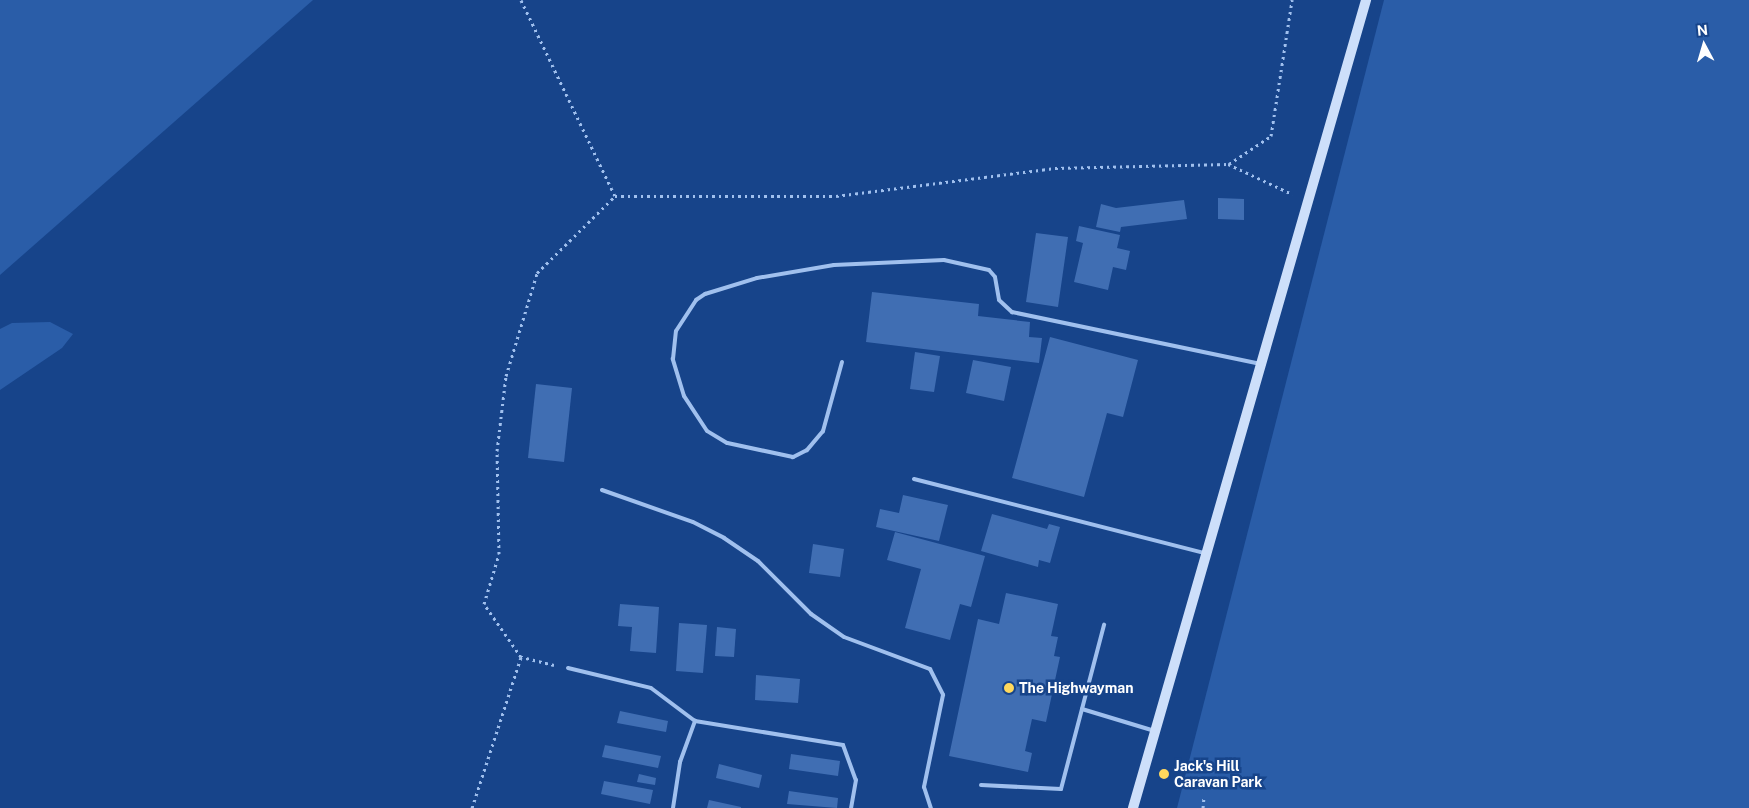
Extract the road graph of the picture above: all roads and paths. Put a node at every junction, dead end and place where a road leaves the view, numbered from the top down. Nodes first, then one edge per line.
1 (521, 0) edge
2 (1292, 0) edge
3 (1366, 0) edge
4 (1228, 164) junction
5 (615, 196) junction
6 (1310, 203) junction
7 (842, 362) dead end
8 (1262, 364) junction
9 (914, 479) dead end
10 (602, 490) dead end
11 (1205, 553) junction
12 (1104, 625) dead end
13 (521, 656) junction
14 (568, 668) joint
15 (1082, 709) junction
16 (695, 721) junction
17 (1155, 731) junction
18 (981, 785) dead end
19 (1204, 797) dead end
20 (472, 808) edge
21 (673, 808) edge
22 (851, 808) edge
23 (931, 808) edge
24 (1134, 808) edge
25 (1203, 808) edge

1 - 5 path
2 - 4 path
3 - 6 main road
4 - 5 path
4 - 6 path
5 - 13 path
6 - 8 main road
7 - 8 lane
8 - 11 main road
9 - 11 lane
10 - 23 lane
11 - 17 main road
12 - 15 lane
13 - 14 path
13 - 20 path
14 - 16 lane
15 - 17 lane
15 - 18 lane
16 - 21 lane
16 - 22 lane
17 - 24 main road
19 - 25 path

